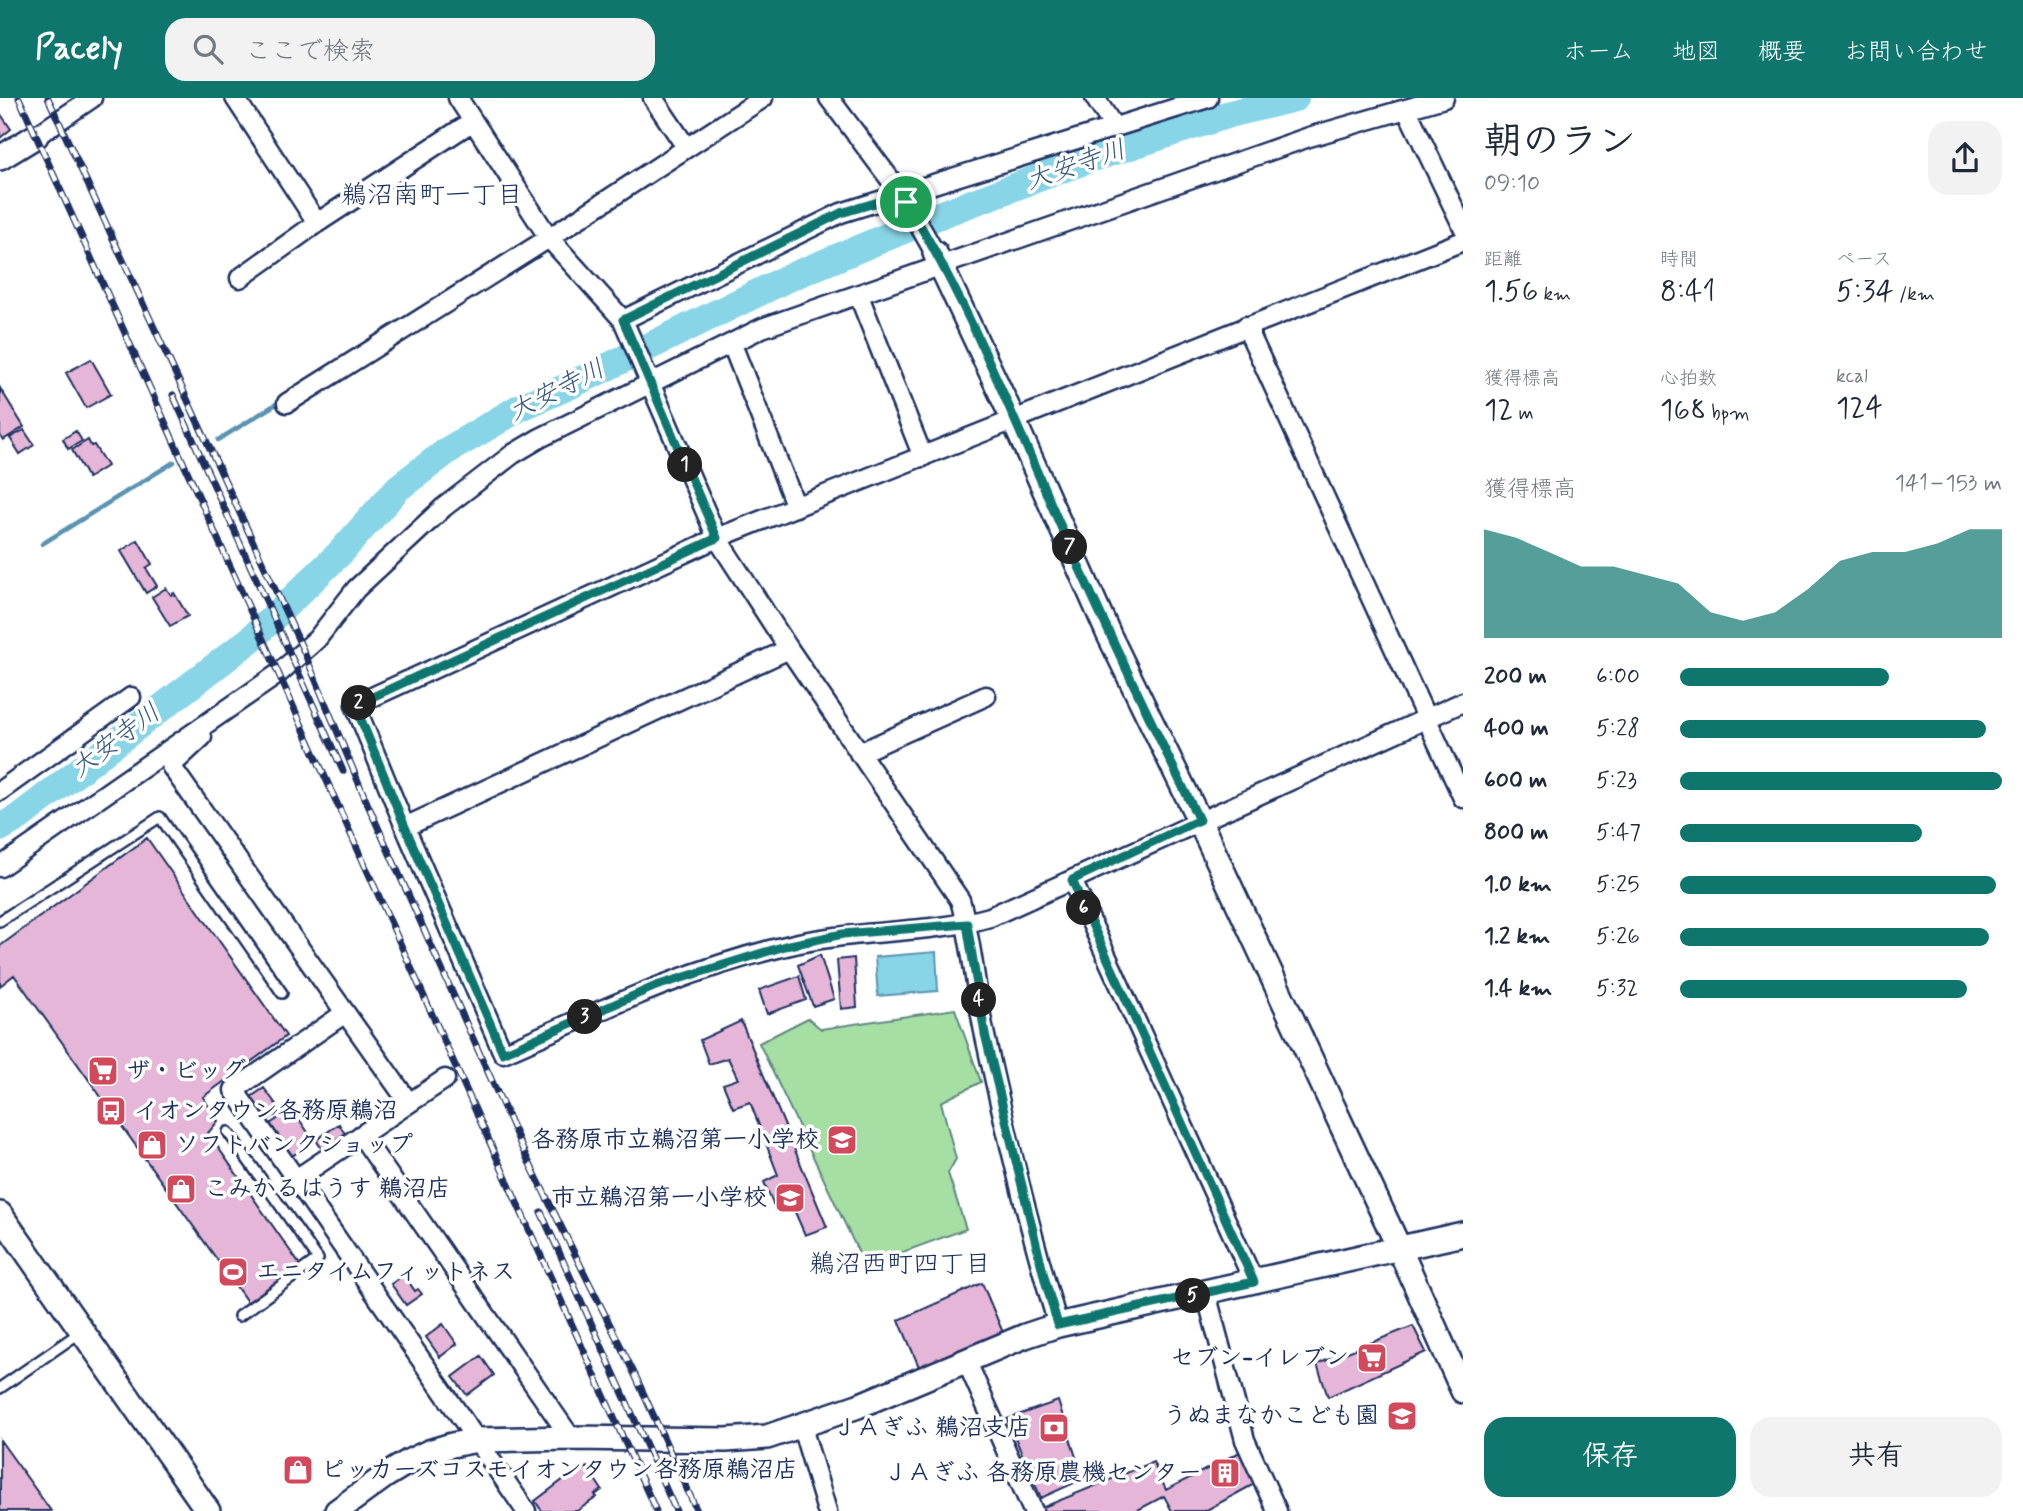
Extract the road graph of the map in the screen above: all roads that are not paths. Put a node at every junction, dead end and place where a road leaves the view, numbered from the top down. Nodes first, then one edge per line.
1 (92, 98) edge
2 (235, 98) edge
3 (458, 98) edge
4 (653, 98) edge
5 (762, 98) edge
6 (828, 98) edge
7 (1095, 98) edge
8 (1208, 98) edge
9 (1444, 98) edge
10 (1407, 110) junction
11 (473, 121) junction
12 (1114, 127) junction
13 (36, 136) joint
14 (686, 147) junction
15 (0, 158) edge
16 (904, 199) junction
17 (317, 223) junction
18 (1463, 227) edge
19 (549, 238) junction
20 (1463, 241) edge
21 (938, 259) junction
22 (240, 278) dead end
23 (860, 301) dead end
24 (623, 321) junction
25 (1246, 326) junction
26 (735, 352) dead end
27 (649, 381) junction
28 (287, 402) dead end
29 (1014, 421) junction
30 (923, 457) junction
31 (796, 507) junction
32 (717, 538) junction
33 (789, 649) junction
34 (986, 696) dead end
35 (131, 698) dead end
36 (1463, 702) edge
37 (221, 712) junction
38 (1427, 719) junction
39 (859, 753) junction
40 (0, 791) edge
41 (1463, 798) edge
42 (1199, 820) junction
43 (405, 827) junction
44 (0, 867) edge
45 (1072, 880) junction
46 (0, 921) edge
47 (967, 924) junction
48 (282, 993) dead end
49 (345, 1013) junction
50 (445, 1079) dead end
51 (409, 1103) junction
52 (228, 1132) dead end
53 (361, 1135) junction
54 (296, 1179) junction
55 (0, 1214) edge
56 (1463, 1234) edge
57 (1400, 1250) junction
58 (1254, 1282) junction
59 (1206, 1293) junction
60 (239, 1316) dead end
61 (1058, 1325) junction
62 (82, 1330) junction
63 (966, 1360) junction
64 (0, 1388) edge
65 (1463, 1391) edge
66 (802, 1427) junction
67 (571, 1438) junction
68 (477, 1440) junction
69 (208, 1511) edge
70 (337, 1511) edge
71 (526, 1511) edge
72 (827, 1511) edge
73 (1033, 1511) edge
74 (1276, 1511) edge

1 - 13 street
2 - 17 street
3 - 11 street
4 - 14 street
5 - 14 street
6 - 16 street
7 - 12 street
8 - 12 street
9 - 10 street
10 - 18 street
10 - 21 street
11 - 17 street
11 - 19 street
12 - 16 street
13 - 15 street
14 - 19 street
16 - 21 street
16 - 24 street
17 - 22 street
19 - 24 street
19 - 28 street
20 - 25 street
21 - 27 street
21 - 29 street
23 - 30 street
24 - 27 street
25 - 29 street
25 - 38 street
26 - 31 street
27 - 32 street
27 - 37 street
29 - 30 street
29 - 42 street
30 - 31 street
31 - 32 street
32 - 33 street
32 - 43 street
33 - 39 street
33 - 43 street
34 - 39 street
35 - 40 street
36 - 38 street
37 - 44 street
37 - 49 street
38 - 41 street
38 - 42 street
39 - 47 street
42 - 45 street
42 - 57 street
43 - 47 street
45 - 47 street
45 - 58 street
46 - 48 lane
47 - 61 street
49 - 51 street
49 - 54 street
50 - 51 street
51 - 53 street
52 - 60 lane
53 - 54 street
53 - 67 street
54 - 68 street
55 - 62 street
56 - 57 street
57 - 58 street
57 - 65 street
58 - 59 street
59 - 61 street
59 - 74 street
61 - 63 street
62 - 64 lane
62 - 69 street
63 - 66 street
63 - 73 street
66 - 67 street
66 - 72 street
67 - 68 street
68 - 70 street
68 - 71 street

